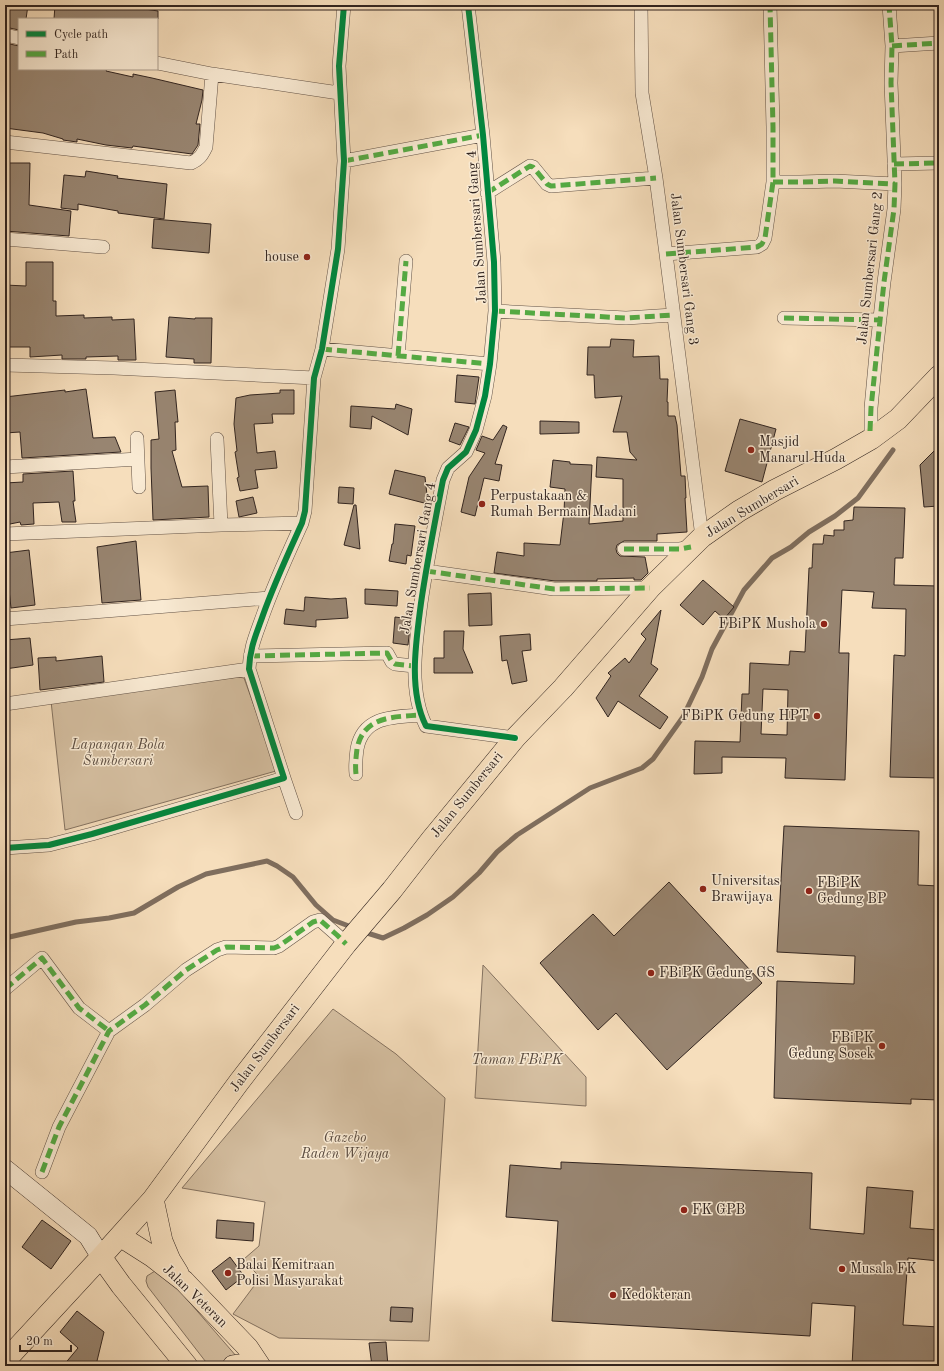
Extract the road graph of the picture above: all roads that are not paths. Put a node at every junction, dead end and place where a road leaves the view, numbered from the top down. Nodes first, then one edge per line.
1 (344, 5) edge
2 (468, 5) edge
3 (641, 5) edge
4 (770, 5) edge
5 (888, 5) edge
6 (5, 35) edge
7 (18, 38) edge
8 (939, 43) edge
9 (892, 46) junction
10 (158, 63) edge
11 (212, 74) junction
12 (339, 93) junction
13 (483, 135) junction
14 (5, 142) edge
15 (344, 161) junction
16 (939, 163) edge
17 (894, 164) junction
18 (656, 178) junction
19 (773, 182) junction
20 (895, 184) junction
21 (487, 193) junction
22 (5, 239) edge
23 (102, 247) dead end
24 (666, 254) junction
25 (406, 261) dead end
26 (495, 311) junction
27 (673, 315) junction
28 (784, 318) dead end
29 (880, 320) junction
30 (322, 348) junction
31 (398, 356) junction
32 (490, 364) junction
33 (5, 365) edge
34 (939, 376) edge
35 (314, 378) junction
36 (871, 435) junction
37 (137, 438) dead end
38 (217, 440) dead end
39 (138, 459) junction
40 (5, 467) edge
41 (139, 487) dead end
42 (302, 523) junction
43 (221, 524) junction
44 (5, 534) edge
45 (696, 542) junction
46 (624, 549) dead end
47 (426, 571) junction
48 (650, 588) junction
49 (269, 598) junction
50 (5, 619) edge
51 (250, 663) junction
52 (414, 666) junction
53 (5, 704) edge
54 (420, 715) junction
55 (515, 738) junction
56 (356, 774) dead end
57 (284, 778) junction
58 (296, 813) dead end
59 (5, 848) edge
60 (349, 941) junction
61 (5, 989) edge
62 (109, 1031) junction
63 (5, 1169) edge
64 (42, 1172) dead end
65 (153, 1199) junction
66 (88, 1236) junction
67 (120, 1236) junction
68 (101, 1257) junction
69 (184, 1281) junction
70 (5, 1361) edge
71 (187, 1366) edge
72 (233, 1366) edge
73 (255, 1366) edge
74 (260, 1366) edge

1 - 12 street
2 - 13 street, Jalan Sumbersari Gang 4
3 - 18 street, Jalan Sumbersari Gang 3
4 - 19 street
5 - 9 street, Jalan Sumbersari Gang 2
6 - 7 street
8 - 9 street
9 - 17 street, Jalan Sumbersari Gang 2
10 - 11 street
11 - 12 street
11 - 14 street
12 - 15 street
13 - 15 street
13 - 21 street, Jalan Sumbersari Gang 4
15 - 30 street
16 - 17 street
17 - 20 street, Jalan Sumbersari Gang 2
18 - 21 street
18 - 24 street, Jalan Sumbersari Gang 3
19 - 20 street
19 - 24 street
20 - 29 street, Jalan Sumbersari Gang 2
21 - 26 street, Jalan Sumbersari Gang 4
22 - 23 street
24 - 27 street, Jalan Sumbersari Gang 3
25 - 31 street
26 - 27 street
26 - 32 street, Jalan Sumbersari Gang 4
27 - 45 street, Jalan Sumbersari Gang 3
28 - 29 street
29 - 36 street, Jalan Sumbersari Gang 2
30 - 31 street
30 - 35 street
31 - 32 street
32 - 47 street, Jalan Sumbersari Gang 4
33 - 35 street
34 - 36 main road, Jalan Sumbersari
35 - 42 street
36 - 45 main road, Jalan Sumbersari
37 - 39 street
38 - 43 street
39 - 40 street
39 - 41 street
42 - 43 street
42 - 49 street
43 - 44 street
45 - 46 street
45 - 48 main road, Jalan Sumbersari
47 - 48 street
47 - 52 street, Jalan Sumbersari Gang 4
48 - 55 main road, Jalan Sumbersari
49 - 50 street
49 - 51 street
51 - 52 street
51 - 53 street
51 - 57 street
52 - 54 street, Jalan Sumbersari Gang 4
54 - 55 street
54 - 56 street
55 - 60 main road, Jalan Sumbersari
57 - 58 street
57 - 59 street
60 - 62 street
60 - 65 main road, Jalan Sumbersari
61 - 62 street
62 - 64 street
63 - 66 main road
65 - 67 main road, Jalan Sumbersari
65 - 69 main road
66 - 67 main road
66 - 68 main road
67 - 68 main road, Jalan Sumbersari
67 - 69 main road, Jalan Veteran
68 - 70 main road, Jalan Sumbersari
68 - 71 main road
69 - 74 main road, Jalan Veteran
72 - 73 main road

